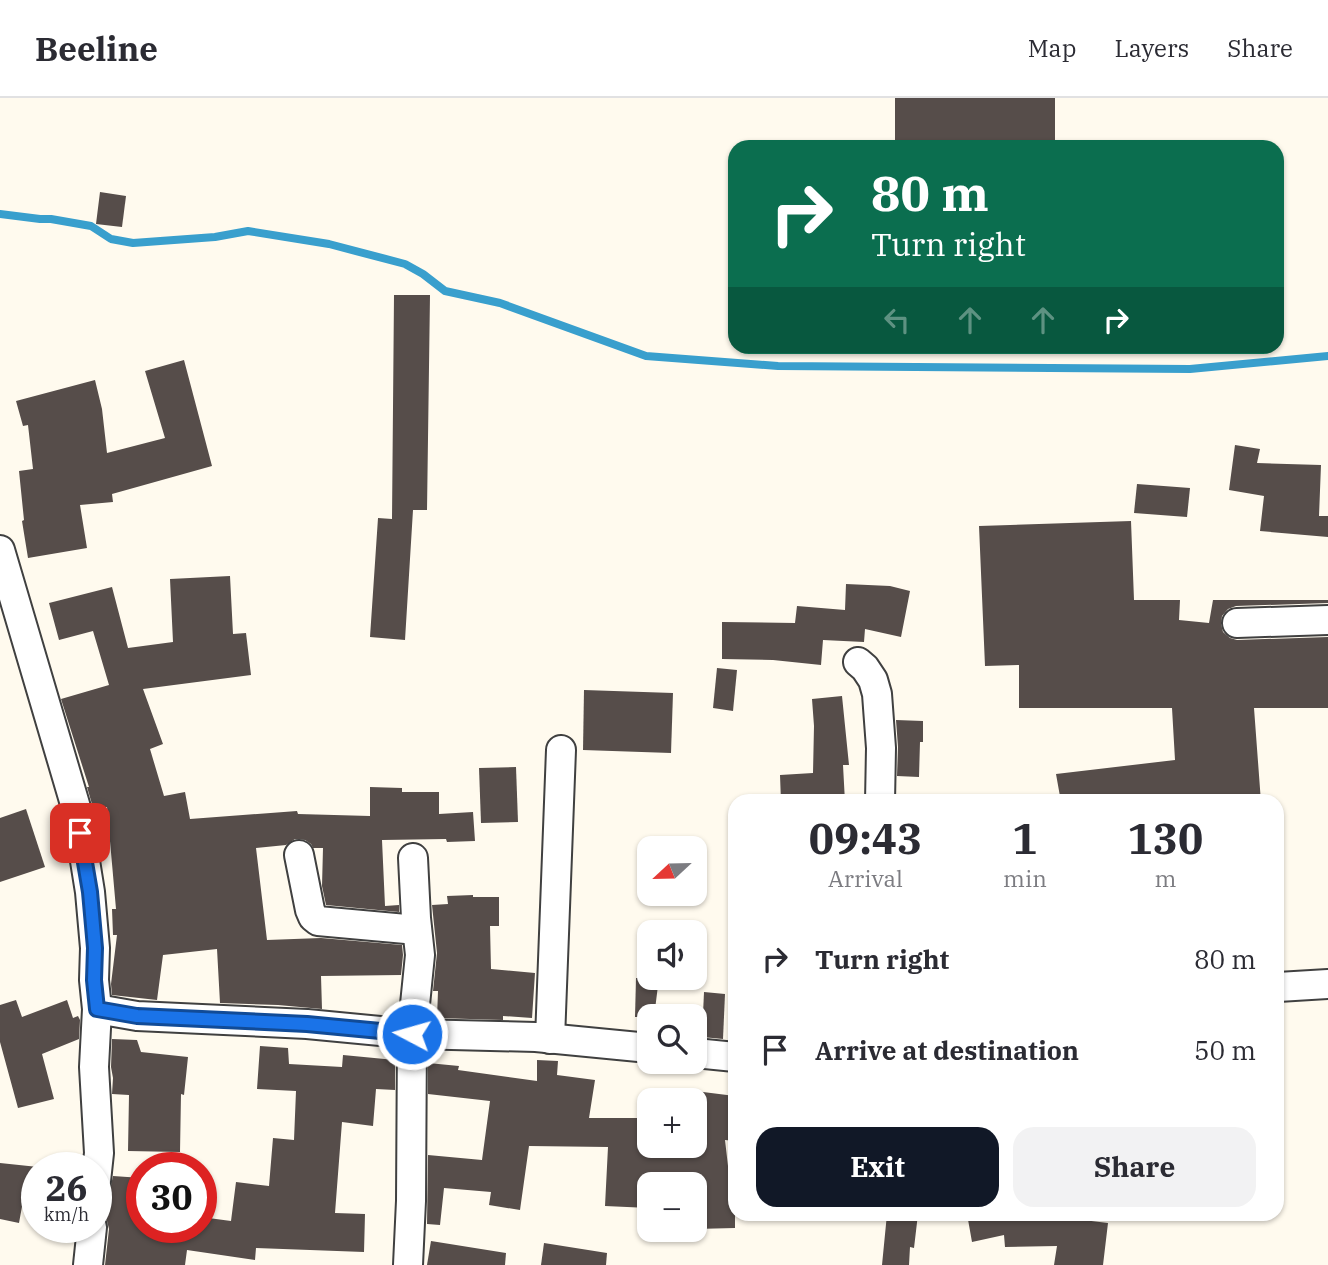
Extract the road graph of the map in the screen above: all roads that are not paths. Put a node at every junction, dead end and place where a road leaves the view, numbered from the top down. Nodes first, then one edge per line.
1 (0, 550) edge
2 (1328, 620) edge
3 (1237, 623) dead end
4 (858, 662) dead end
5 (561, 750) dead end
6 (880, 794) edge
7 (299, 855) dead end
8 (413, 858) dead end
9 (417, 930) junction
10 (1328, 984) edge
11 (1284, 988) edge
12 (97, 1009) junction
13 (412, 1034) junction
14 (550, 1039) junction
15 (637, 1047) edge
16 (707, 1054) edge
17 (728, 1056) edge
18 (99, 1152) edge
19 (90, 1243) edge
20 (88, 1265) edge
21 (408, 1265) edge

1 - 12 street
2 - 3 street
4 - 6 street
5 - 14 street
7 - 9 street
8 - 9 street
9 - 13 street
10 - 11 street
12 - 13 street
12 - 18 street
13 - 14 street
13 - 21 street
14 - 15 street
16 - 17 street
19 - 20 street

